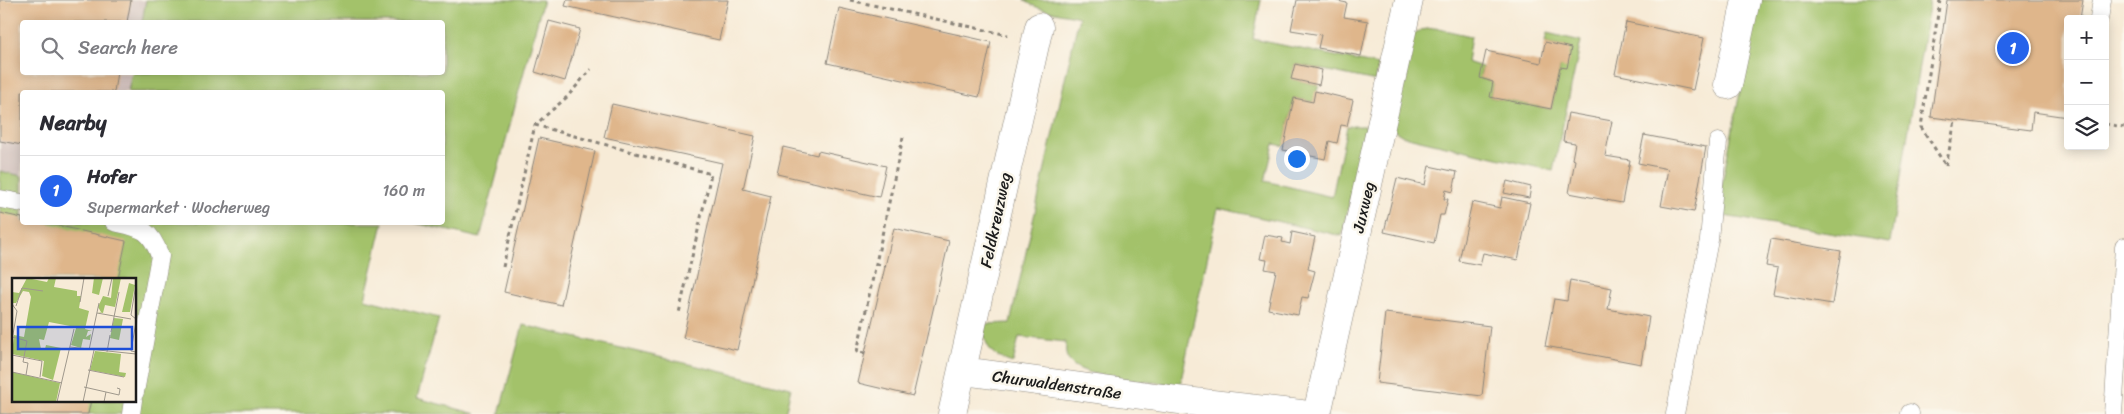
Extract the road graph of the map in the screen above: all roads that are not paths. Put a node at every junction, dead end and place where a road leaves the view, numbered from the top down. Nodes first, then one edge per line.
1 (1409, 0) edge
2 (1746, 0) edge
3 (2102, 0) edge
4 (2100, 15) edge
5 (1038, 34) road end
6 (1728, 85) dead end
7 (1718, 142) dead end
8 (0, 199) edge
9 (20, 203) edge
10 (124, 225) edge
11 (2124, 247) edge
12 (963, 372) junction
13 (136, 387) edge
14 (952, 414) edge
15 (1301, 414) edge
16 (1317, 414) edge
17 (1674, 414) edge
18 (2113, 414) edge

1 - 16 street, Juxweg
2 - 6 street
3 - 4 lane
5 - 12 street, Feldkreuzweg
7 - 17 lane
8 - 9 lane
10 - 13 lane
11 - 18 lane
12 - 14 street, Feldkreuzweg
12 - 15 street, Churwaldenstraße

